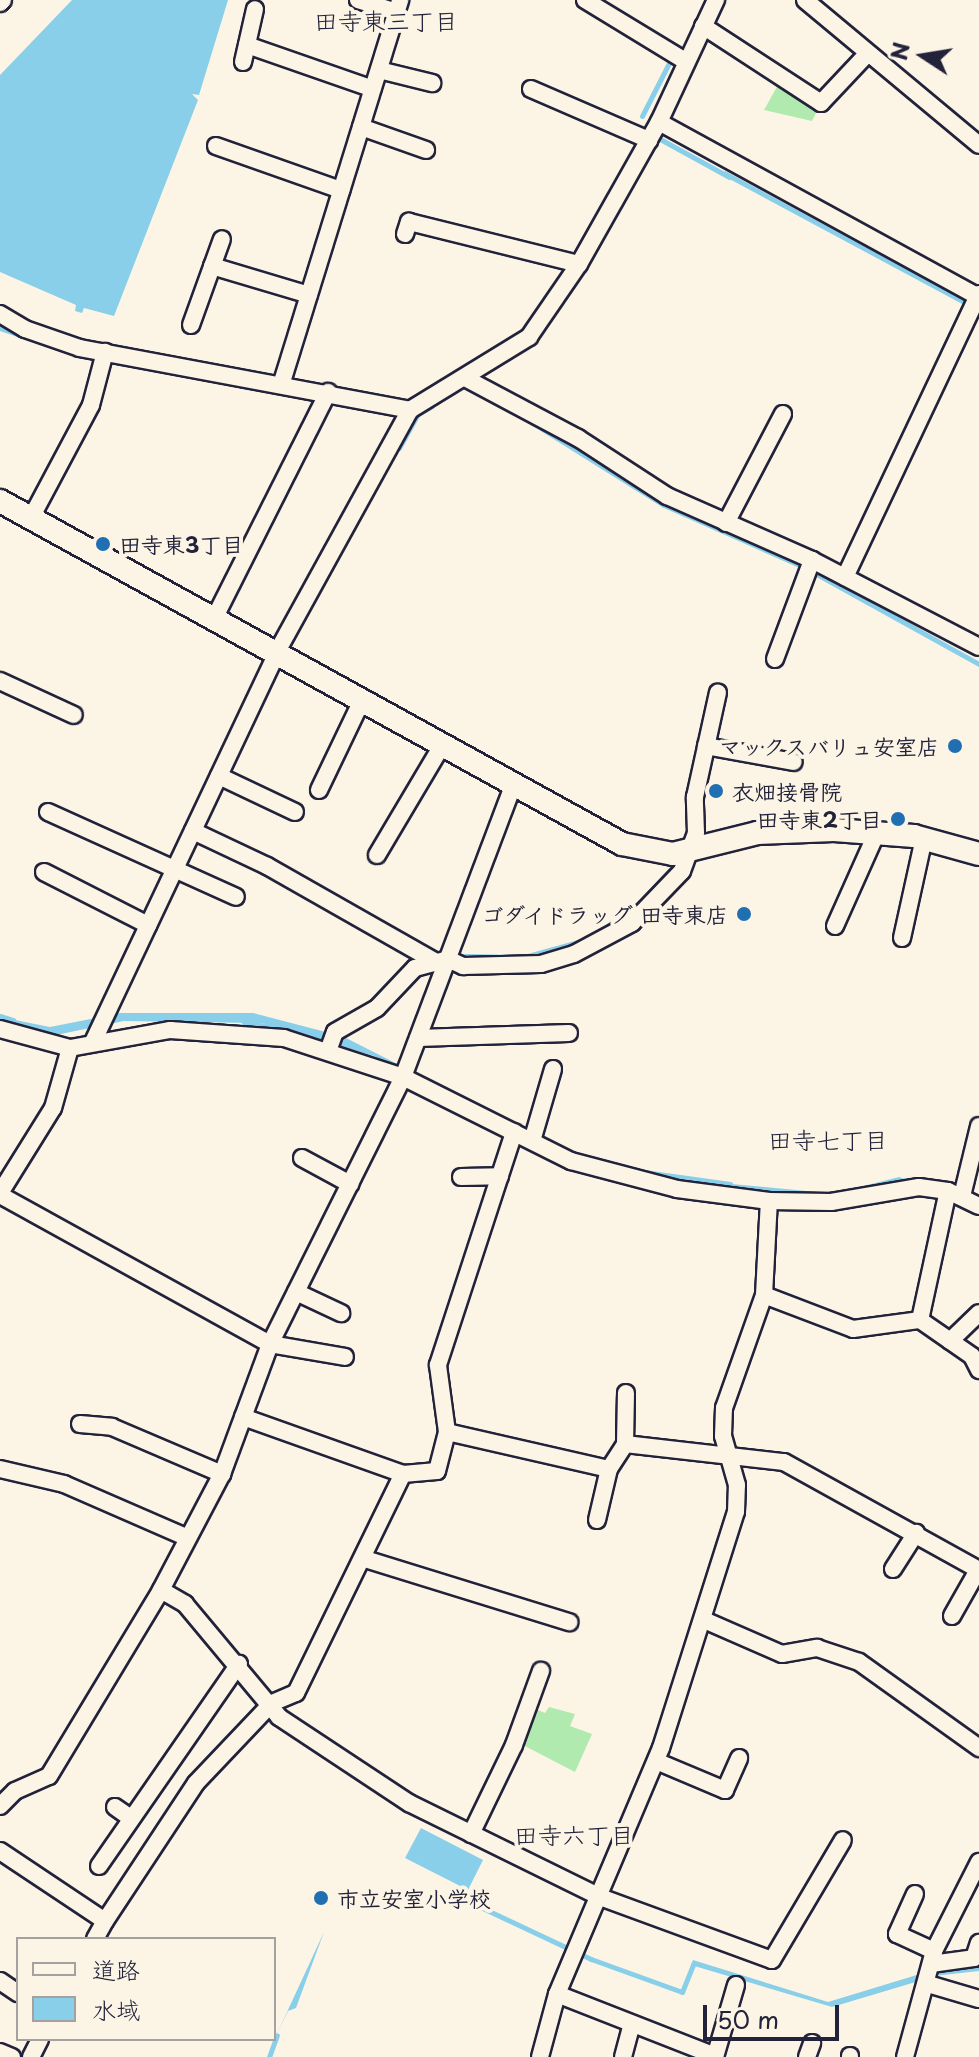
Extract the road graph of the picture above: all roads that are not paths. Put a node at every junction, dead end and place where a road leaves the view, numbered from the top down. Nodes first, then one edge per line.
1 (358, 0) edge
2 (585, 0) edge
3 (716, 0) edge
4 (805, 0) edge
5 (398, 6) edge
6 (255, 9) dead end
7 (703, 26) junction
8 (867, 54) junction
9 (687, 62) junction
10 (379, 70) junction
11 (432, 83) dead end
12 (373, 89) junction
13 (531, 89) dead end
14 (659, 122) junction
15 (361, 127) junction
16 (649, 140) junction
17 (979, 145) edge
18 (216, 146) dead end
19 (426, 150) dead end
20 (341, 190) junction
21 (405, 234) dead end
22 (222, 239) dead end
23 (579, 264) junction
24 (212, 266) junction
25 (309, 295) junction
26 (979, 296) edge
27 (0, 314) edge
28 (191, 325) dead end
29 (105, 352) junction
30 (465, 378) junction
31 (282, 382) junction
32 (328, 392) junction
33 (410, 410) junction
34 (783, 414) dead end
35 (1, 503) edge
36 (31, 518) junction
37 (726, 523) junction
38 (808, 568) junction
39 (845, 577) junction
40 (215, 617) junction
41 (979, 647) edge
42 (278, 650) junction
43 (775, 659) dead end
44 (0, 681) edge
45 (718, 692) dead end
46 (363, 698) junction
47 (74, 715) dead end
48 (443, 744) junction
49 (706, 746) junction
50 (794, 762) dead end
51 (219, 776) junction
52 (319, 778) dead end
53 (514, 784) junction
54 (48, 812) dead end
55 (295, 812) dead end
56 (193, 831) junction
57 (877, 832) junction
58 (924, 838) junction
59 (688, 853) junction
60 (979, 854) edge
61 (377, 855) dead end
62 (174, 870) junction
63 (44, 872) dead end
64 (236, 897) dead end
65 (148, 925) junction
66 (835, 926) dead end
67 (902, 938) dead end
68 (441, 960) junction
69 (0, 1029) edge
70 (569, 1033) dead end
71 (418, 1038) junction
72 (93, 1042) junction
73 (70, 1048) junction
74 (328, 1051) junction
75 (553, 1069) dead end
76 (406, 1072) junction
77 (979, 1126) edge
78 (514, 1132) junction
79 (534, 1135) junction
80 (302, 1158) dead end
81 (500, 1176) junction
82 (461, 1177) dead end
83 (350, 1184) junction
84 (958, 1190) junction
85 (0, 1194) edge
86 (769, 1201) junction
87 (979, 1206) edge
88 (296, 1292) junction
89 (764, 1295) junction
90 (341, 1313) dead end
91 (979, 1313) edge
92 (920, 1320) junction
93 (950, 1341) junction
94 (270, 1344) junction
95 (345, 1357) dead end
96 (979, 1370) edge
97 (626, 1393) dead end
98 (118, 1409) dead end
99 (243, 1417) junction
100 (80, 1424) dead end
101 (112, 1427) junction
102 (447, 1432) junction
103 (625, 1444) junction
104 (730, 1460) junction
105 (0, 1469) edge
106 (609, 1469) junction
107 (222, 1474) junction
108 (403, 1474) junction
109 (597, 1520) dead end
110 (916, 1533) junction
111 (188, 1538) junction
112 (365, 1559) junction
113 (893, 1569) dead end
114 (979, 1570) edge
115 (161, 1590) junction
116 (952, 1616) dead end
117 (704, 1620) junction
118 (569, 1622) dead end
119 (239, 1664) junction
120 (541, 1671) dead end
121 (272, 1703) junction
122 (171, 1728) dead end
123 (186, 1739) junction
124 (979, 1748) edge
125 (739, 1758) dead end
126 (656, 1761) junction
127 (0, 1806) edge
128 (115, 1807) dead end
129 (131, 1818) junction
130 (471, 1834) junction
131 (843, 1840) dead end
132 (0, 1851) edge
133 (979, 1862) edge
134 (99, 1866) dead end
135 (915, 1894) dead end
136 (600, 1897) junction
137 (105, 1921) junction
138 (96, 1937) edge
139 (979, 1943) edge
140 (932, 1957) junction
141 (928, 1984) junction
142 (736, 1985) dead end
143 (557, 1994) junction
144 (979, 1999) edge
145 (632, 2024) junction
146 (0, 2052) edge
147 (715, 2056) edge
148 (12, 2057) edge
149 (540, 2057) edge
150 (623, 2057) edge
151 (905, 2057) edge

1 - 5 street
2 - 9 street
3 - 7 street
4 - 8 street
5 - 10 street
6 - 12 street
7 - 8 street
7 - 9 street
8 - 17 street
9 - 14 street
10 - 11 street
10 - 12 street
12 - 15 street
13 - 16 street
14 - 16 street
14 - 26 street
15 - 19 street
15 - 20 street
16 - 23 street
18 - 20 street
20 - 25 street
21 - 23 street
22 - 24 street
23 - 30 street
24 - 25 street
24 - 28 street
25 - 31 street
26 - 39 street
27 - 29 street
29 - 31 street
29 - 36 street
30 - 33 street
30 - 37 street
31 - 32 street
32 - 33 street
32 - 40 street
33 - 42 street
34 - 37 street
35 - 36 street
36 - 40 street
37 - 38 street
38 - 39 street
38 - 43 street
39 - 41 street
40 - 42 street
42 - 46 street
42 - 51 street
44 - 47 street
45 - 49 street
46 - 48 street
46 - 52 street
48 - 53 street
48 - 61 street
49 - 50 street
49 - 59 street
51 - 55 street
51 - 56 street
53 - 59 street
53 - 68 street
54 - 62 street
56 - 62 street
56 - 68 street
57 - 58 street
57 - 59 street
57 - 66 street
58 - 60 street
58 - 67 street
59 - 68 street
62 - 64 street
62 - 65 street
63 - 65 street
65 - 72 street
68 - 71 street
68 - 74 street
69 - 73 street
70 - 71 street
71 - 76 street
72 - 73 street
72 - 74 street
73 - 85 street
74 - 76 street
75 - 79 street
76 - 78 street
76 - 83 street
77 - 84 street
78 - 79 street
78 - 81 street
79 - 86 street
80 - 83 street
81 - 82 street
81 - 102 street
83 - 88 street
84 - 86 street
84 - 87 street
84 - 92 street
85 - 94 street
86 - 89 street
88 - 90 street
88 - 94 street
89 - 92 street
89 - 104 street
91 - 93 street
92 - 93 street
93 - 96 street
94 - 95 street
94 - 99 street
97 - 103 street
98 - 101 street
99 - 107 street
99 - 108 street
100 - 101 street
101 - 107 street
102 - 106 street
102 - 108 street
103 - 104 street
103 - 106 street
104 - 110 street
104 - 117 street
105 - 111 street
106 - 109 street
107 - 111 street
108 - 112 street
110 - 113 street
110 - 114 street
111 - 115 street
112 - 118 street
112 - 121 street
114 - 116 street
115 - 119 street
115 - 127 street
117 - 124 street
117 - 126 street
119 - 121 street
119 - 123 street
120 - 130 street
121 - 130 street
121 - 137 street
122 - 123 street
123 - 129 street
125 - 126 street
126 - 136 street
128 - 129 street
129 - 134 street
130 - 136 street
131 - 136 street
132 - 137 street
133 - 140 street
135 - 140 street
136 - 143 street
137 - 138 street
139 - 140 street
140 - 141 street
141 - 144 street
141 - 151 street
142 - 147 street
143 - 145 street
143 - 149 street
145 - 147 street
145 - 150 street
146 - 148 street

